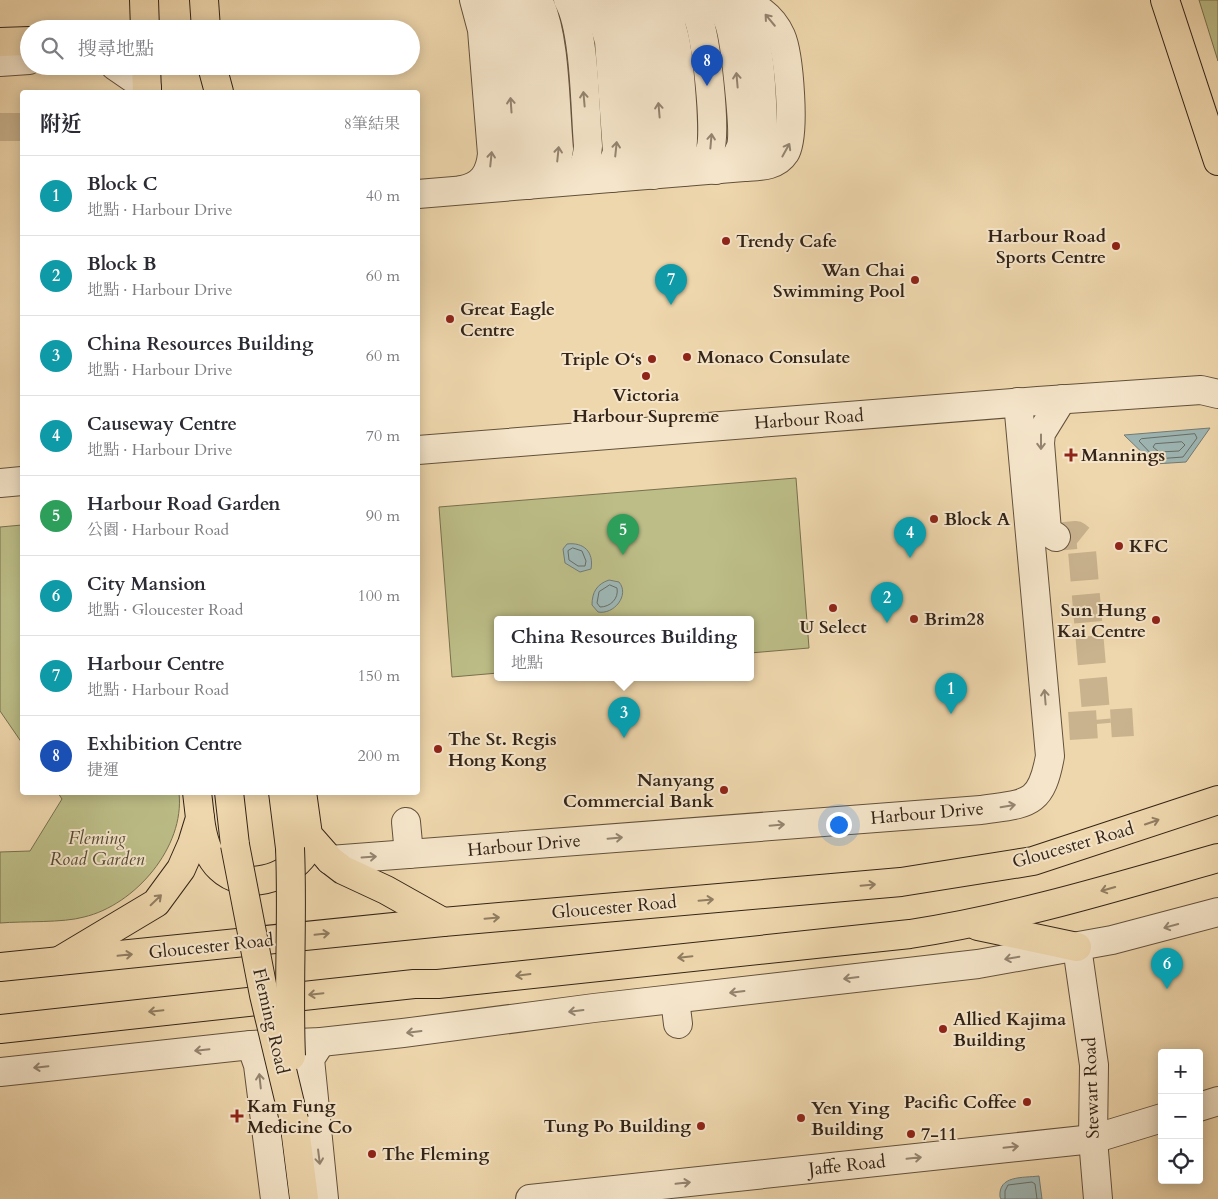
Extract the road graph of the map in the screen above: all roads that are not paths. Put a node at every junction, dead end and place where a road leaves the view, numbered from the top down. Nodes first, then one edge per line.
1 (204, 0) edge
2 (474, 0) edge
3 (497, 0) edge
4 (518, 0) edge
5 (538, 0) edge
6 (568, 0) edge
7 (597, 0) edge
8 (618, 0) edge
9 (638, 0) edge
10 (659, 0) edge
11 (684, 0) edge
12 (1165, 0) edge
13 (718, 1) edge
14 (205, 20) edge
15 (20, 41) edge
16 (0, 42) edge
17 (20, 61) edge
18 (0, 62) edge
19 (133, 75) edge
20 (214, 75) edge
21 (147, 82) edge
22 (218, 90) edge
23 (1218, 161) edge
24 (716, 170) junction
25 (681, 172) junction
26 (619, 177) junction
27 (557, 183) junction
28 (494, 188) junction
29 (420, 194) edge
30 (1212, 389) edge
31 (1062, 399) junction
32 (1018, 402) junction
33 (420, 450) edge
34 (20, 481) edge
35 (0, 483) edge
36 (1047, 537) junction
37 (229, 795) edge
38 (294, 797) edge
39 (1218, 800) edge
40 (199, 805) edge
41 (406, 822) dead end
42 (308, 835) junction
43 (409, 854) junction
44 (1218, 858) edge
45 (330, 860) junction
46 (1218, 912) edge
47 (443, 922) junction
48 (971, 924) junction
49 (782, 947) junction
50 (1077, 947) junction
51 (59, 962) junction
52 (0, 967) edge
53 (785, 986) junction
54 (0, 1029) edge
55 (321, 1042) junction
56 (251, 1045) junction
57 (0, 1072) edge
58 (1218, 1101) edge
59 (1203, 1106) edge
60 (1158, 1119) edge
61 (304, 1122) junction
62 (265, 1130) junction
63 (1093, 1139) junction
64 (275, 1199) edge
65 (304, 1199) edge
66 (324, 1199) edge
67 (530, 1199) edge
68 (1098, 1199) edge

1 - 14 main road
28 -> 2 street
28 -> 3 street
4 - 28 street
28 -> 5 street
27 -> 6 street
26 -> 7 street
8 - 26 street
26 -> 9 street
10 - 26 street
25 -> 11 street
12 - 23 main road
24 -> 13 street
24 -> 13 street
15 - 16 main road
17 - 18 street
19 - 21 street
20 - 22 main road
24 - 25 street
25 - 26 street
26 - 27 street
27 - 28 street
28 - 29 street
30 - 31 street, Harbour Road
31 - 32 street, Harbour Road
31 -> 36 street
32 - 33 street, Harbour Road
32 - 36 street, Harbour Drive
34 - 35 street
43 -> 36 street, Harbour Drive
37 - 61 main road, Fleming Road, bridge
38 - 42 main road, Fleming Road
38 - 61 main road, Fleming Road, bridge
47 -> 39 main road, Gloucester Road
40 - 42 main road
51 -> 40 main road
41 - 43 street
42 - 45 main road
45 -> 43 street, Harbour Drive
44 -> 48 main road
45 - 47 main road
46 -> 50 street
51 -> 47 main road, Gloucester Road
48 - 49 main road
48 - 50 main road
49 - 53 street
49 -> 54 main road
50 -> 53 street
50 - 63 street, Stewart Road
51 - 52 main road, Gloucester Road
53 -> 55 street
55 - 56 street
55 - 61 street, Fleming Road
56 -> 57 street
62 -> 56 street, Fleming Road
58 - 59 street
60 - 63 street, Jaffe Road
61 - 62 street, Fleming Road
61 - 65 main road, Fleming Road
61 -> 66 street, Fleming Road
62 - 64 street, Fleming Road
67 -> 63 street, Jaffe Road
63 - 68 street, Stewart Road

